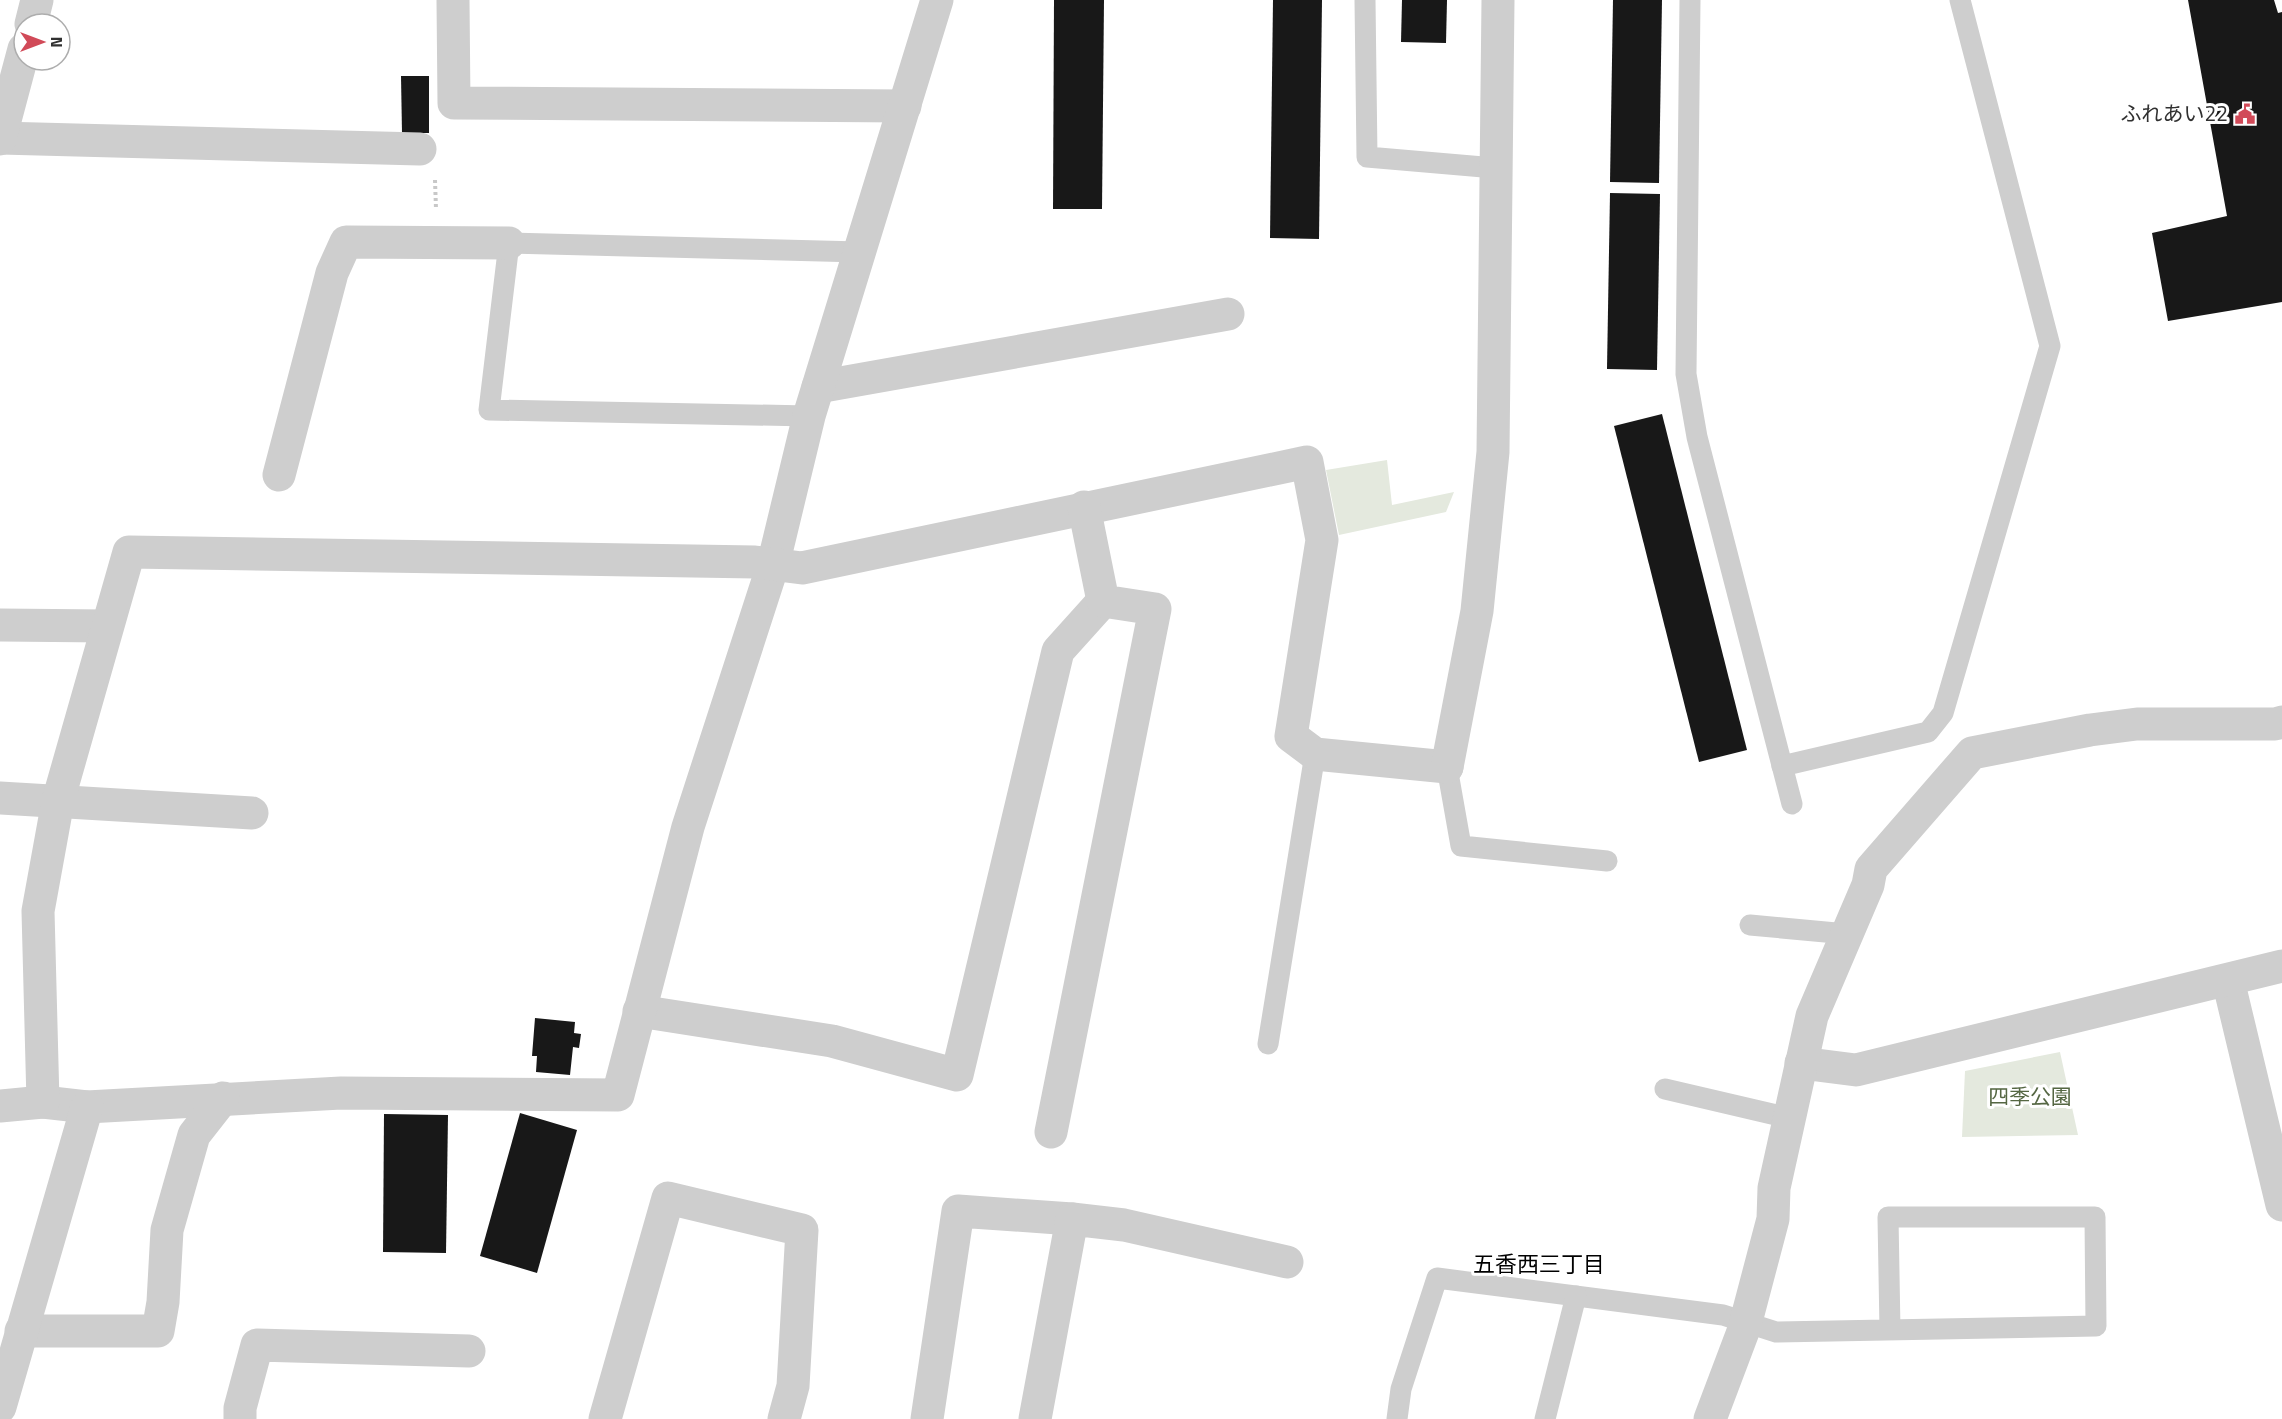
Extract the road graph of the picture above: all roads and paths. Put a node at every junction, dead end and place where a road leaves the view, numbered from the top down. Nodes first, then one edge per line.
1 (453, 0) edge
2 (937, 0) edge
3 (1365, 0) edge
4 (1498, 0) edge
5 (1690, 0) edge
6 (1960, 0) edge
7 (18, 72) edge
8 (905, 106) junction
9 (0, 138) edge
10 (420, 149) joint
11 (1495, 168) junction
12 (436, 242) junction
13 (509, 243) junction
14 (860, 252) junction
15 (1228, 314) dead end
16 (813, 401) junction
17 (279, 475) dead end
18 (1084, 507) junction
19 (773, 565) junction
20 (1103, 600) junction
21 (0, 625) edge
22 (107, 626) junction
23 (2282, 722) edge
24 (1315, 754) junction
25 (1782, 766) junction
26 (1447, 767) junction
27 (0, 798) edge
28 (58, 801) junction
29 (1792, 804) dead end
30 (252, 813) dead end
31 (1607, 861) dead end
32 (1750, 925) dead end
33 (1847, 934) junction
34 (2282, 966) edge
35 (2228, 980) junction
36 (639, 1011) junction
37 (1268, 1044) dead end
38 (1801, 1063) junction
39 (1665, 1089) dead end
40 (223, 1098) junction
41 (43, 1102) junction
42 (0, 1106) edge
43 (87, 1107) junction
44 (1789, 1118) junction
45 (1051, 1132) dead end
46 (2282, 1205) edge
47 (1072, 1219) junction
48 (1287, 1262) dead end
49 (1576, 1296) junction
50 (1746, 1322) junction
51 (1890, 1330) junction
52 (21, 1331) junction
53 (469, 1351) dead end
54 (0, 1407) edge
55 (240, 1419) edge
56 (605, 1419) edge
57 (784, 1419) edge
58 (927, 1419) edge
59 (1035, 1419) edge
60 (1397, 1419) edge
61 (1545, 1419) edge
62 (1710, 1419) edge

1 - 8 street
2 - 8 street
3 - 11 lane
4 - 11 street
5 - 25 lane
6 - 25 lane
7 - 9 street
8 - 14 street
9 - 10 street
10 - 12 path
11 - 26 street
12 - 13 street
12 - 17 street
13 - 14 lane
13 - 16 lane
14 - 16 street
15 - 16 street
16 - 19 street
18 - 19 street
18 - 20 street
18 - 24 street
19 - 22 street
19 - 36 street
20 - 36 street
20 - 45 street
21 - 22 street
22 - 28 street
23 - 33 street
24 - 26 street
24 - 37 lane
25 - 29 lane
26 - 31 lane
27 - 28 street
28 - 30 street
28 - 41 street
32 - 33 lane
33 - 38 street
34 - 35 street
35 - 38 street
35 - 46 street
36 - 40 street
38 - 44 street
39 - 44 lane
40 - 43 street
40 - 52 street
41 - 42 street
41 - 43 street
43 - 52 street
44 - 50 street
47 - 48 street
47 - 58 street
47 - 59 street
49 - 50 lane
49 - 60 lane
49 - 61 lane
50 - 51 lane
50 - 62 street
51 - 51 lane
52 - 54 street
53 - 55 street
56 - 57 street

